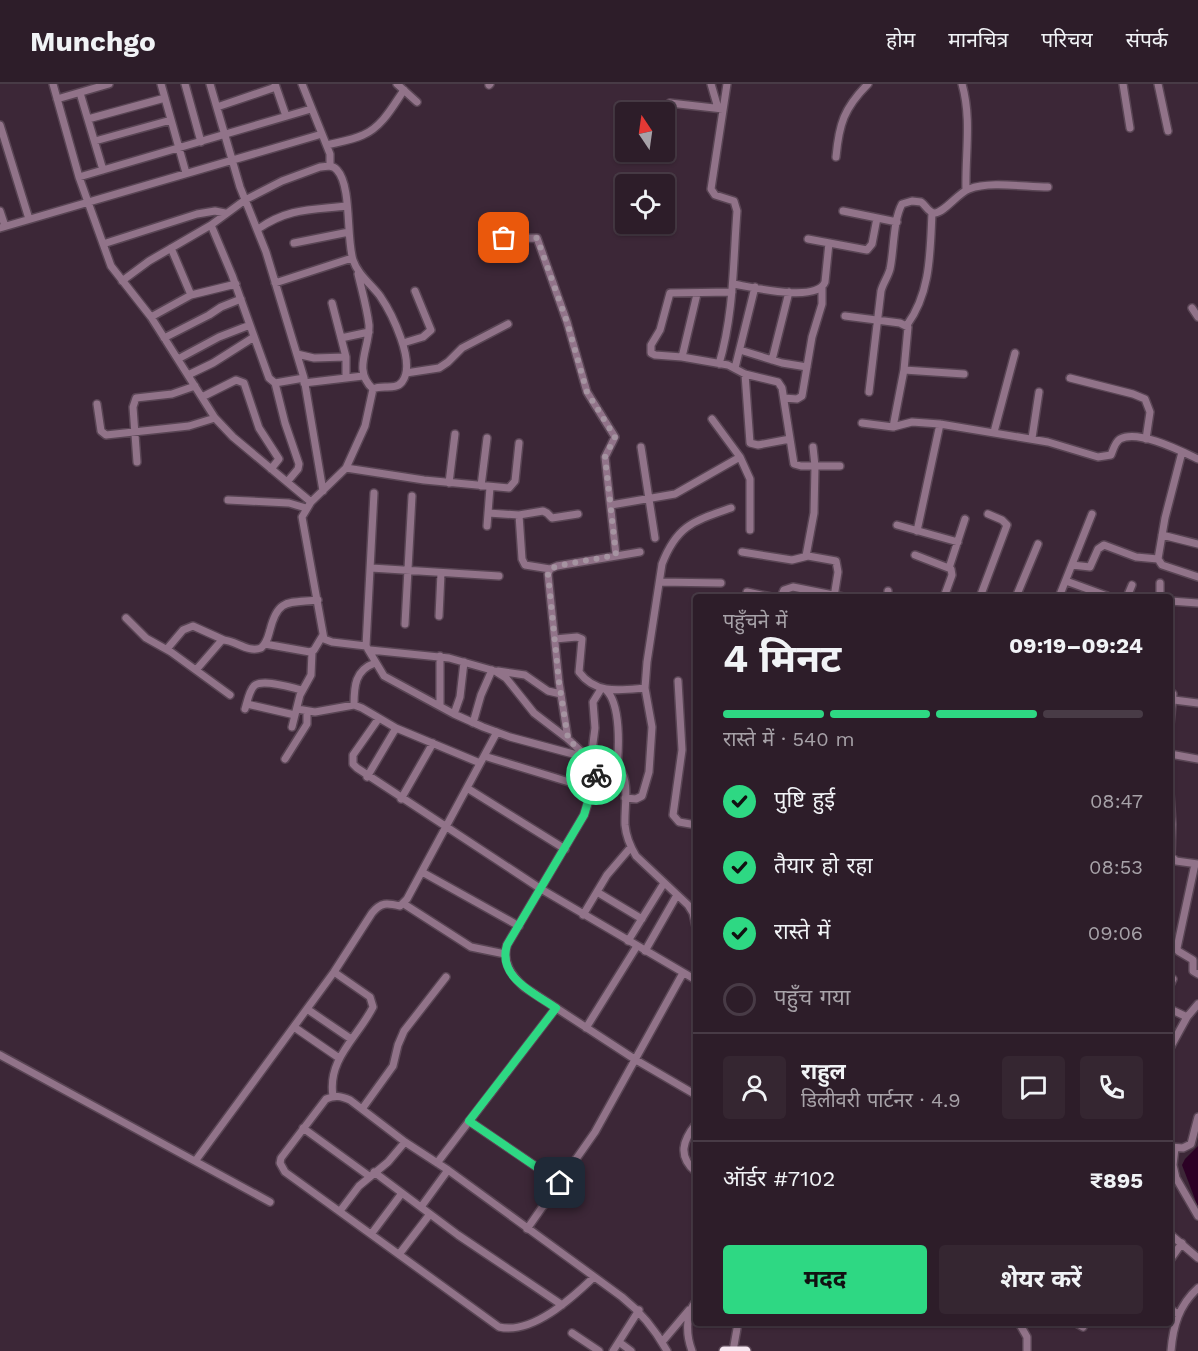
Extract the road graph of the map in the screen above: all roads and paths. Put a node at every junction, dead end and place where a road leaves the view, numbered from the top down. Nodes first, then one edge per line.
1 (53, 84) edge
2 (109, 84) edge
3 (161, 84) edge
4 (185, 84) edge
5 (210, 84) edge
6 (302, 84) edge
7 (397, 84) edge
8 (711, 84) edge
9 (727, 84) edge
10 (868, 84) edge
11 (962, 84) edge
12 (1122, 84) edge
13 (1158, 84) edge
14 (275, 86) edge
15 (404, 90) junction
16 (80, 93) junction
17 (165, 98) junction
18 (57, 99) junction
19 (417, 102) dead end
20 (675, 104) edge
21 (217, 107) junction
22 (310, 109) junction
23 (721, 109) junction
24 (286, 116) junction
25 (88, 119) junction
26 (171, 120) junction
27 (0, 125) edge
28 (1130, 128) dead end
29 (1168, 131) dead end
30 (322, 134) junction
31 (225, 135) junction
32 (94, 141) junction
33 (201, 142) junction
34 (327, 145) junction
35 (179, 149) junction
36 (836, 157) dead end
37 (231, 159) junction
38 (330, 166) junction
39 (103, 170) junction
40 (186, 173) junction
41 (80, 177) junction
42 (1048, 187) dead end
43 (966, 190) junction
44 (245, 200) junction
45 (88, 202) junction
46 (347, 206) junction
47 (0, 211) edge
48 (843, 211) dead end
49 (225, 213) junction
50 (932, 213) junction
51 (877, 218) junction
52 (29, 219) junction
53 (897, 222) junction
54 (211, 225) junction
55 (2, 227) edge
56 (258, 229) junction
57 (349, 232) junction
58 (484, 239) dead end
59 (808, 239) dead end
60 (294, 243) dead end
61 (829, 243) junction
62 (102, 244) junction
63 (171, 248) junction
64 (352, 258) junction
65 (356, 268) junction
66 (122, 281) junction
67 (274, 283) junction
68 (236, 284) junction
69 (755, 287) junction
70 (733, 288) junction
71 (822, 288) junction
72 (415, 291) dead end
73 (789, 292) junction
74 (697, 294) junction
75 (191, 295) junction
76 (241, 299) junction
77 (332, 303) dead end
78 (1192, 308) dead end
79 (845, 316) dead end
80 (151, 317) junction
81 (1198, 317) edge
82 (876, 320) junction
83 (508, 324) dead end
84 (250, 325) junction
85 (907, 325) junction
86 (369, 332) junction
87 (254, 337) junction
88 (164, 338) junction
89 (341, 338) junction
90 (403, 344) junction
91 (740, 350) junction
92 (1015, 353) dead end
93 (297, 354) junction
94 (346, 357) junction
95 (682, 357) junction
96 (178, 358) junction
97 (772, 360) junction
98 (719, 364) junction
99 (807, 367) junction
100 (735, 368) junction
101 (904, 370) junction
102 (406, 373) junction
103 (745, 374) junction
104 (964, 374) dead end
105 (188, 375) junction
106 (346, 376) junction
107 (363, 376) junction
108 (1070, 378) dead end
109 (304, 380) junction
110 (275, 383) junction
111 (195, 386) junction
112 (373, 388) junction
113 (869, 392) dead end
114 (1039, 392) dead end
115 (202, 397) junction
116 (784, 398) junction
117 (97, 404) dead end
118 (215, 418) junction
119 (712, 419) dead end
120 (862, 423) dead end
121 (940, 424) junction
122 (893, 427) junction
123 (136, 432) junction
124 (994, 432) junction
125 (455, 434) dead end
126 (487, 438) dead end
127 (1032, 438) junction
128 (790, 439) junction
129 (1146, 440) junction
130 (519, 443) dead end
131 (640, 447) dead end
132 (813, 447) dead end
133 (1182, 452) junction
134 (740, 457) junction
135 (1198, 459) edge
136 (137, 462) dead end
137 (815, 466) junction
138 (840, 466) dead end
139 (346, 468) junction
140 (271, 469) junction
141 (287, 482) junction
142 (449, 483) junction
143 (481, 486) junction
144 (490, 487) junction
145 (324, 491) junction
146 (374, 493) dead end
147 (412, 496) dead end
148 (649, 499) junction
149 (228, 500) dead end
150 (309, 505) junction
151 (611, 505) junction
152 (731, 508) dead end
153 (488, 513) junction
154 (519, 514) junction
155 (578, 514) dead end
156 (988, 514) dead end
157 (1092, 514) dead end
158 (965, 519) dead end
159 (897, 525) dead end
160 (487, 526) dead end
161 (750, 530) dead end
162 (917, 531) junction
163 (1162, 535) junction
164 (655, 538) dead end
165 (958, 542) junction
166 (1038, 544) dead end
167 (1198, 544) edge
168 (640, 552) dead end
169 (742, 552) dead end
170 (616, 555) junction
171 (915, 555) dead end
172 (806, 556) junction
173 (1158, 559) junction
174 (1072, 565) junction
175 (371, 568) junction
176 (949, 568) junction
177 (550, 569) junction
178 (409, 571) junction
179 (441, 573) junction
180 (499, 576) dead end
181 (1198, 577) edge
182 (1065, 581) junction
183 (660, 582) junction
184 (721, 583) dead end
185 (1160, 583) dead end
186 (1132, 585) dead end
187 (747, 592) dead end
188 (757, 594) edge
189 (783, 594) edge
190 (825, 594) edge
191 (834, 594) edge
192 (945, 594) edge
193 (981, 594) edge
194 (1017, 594) edge
195 (1060, 594) edge
196 (1101, 594) edge
197 (1128, 594) edge
198 (1160, 594) edge
199 (318, 600) junction
200 (1173, 601) edge
201 (1198, 603) edge
202 (439, 616) dead end
203 (126, 618) dead end
204 (405, 624) dead end
205 (323, 636) junction
206 (555, 639) junction
207 (224, 640) junction
208 (265, 644) junction
209 (368, 648) junction
210 (167, 649) junction
211 (312, 652) junction
212 (440, 657) junction
213 (464, 662) junction
214 (375, 663) junction
215 (196, 670) junction
216 (494, 671) junction
217 (678, 681) dead end
218 (645, 688) junction
219 (604, 689) junction
220 (302, 690) junction
221 (561, 693) junction
222 (1173, 694) edge
223 (230, 695) dead end
224 (1174, 700) junction
225 (1198, 704) edge
226 (354, 705) junction
227 (440, 705) junction
228 (1173, 706) edge
229 (296, 712) junction
230 (307, 712) junction
231 (454, 714) junction
232 (379, 718) junction
233 (473, 723) junction
234 (292, 727) dead end
235 (396, 728) junction
236 (497, 732) junction
237 (568, 739) junction
238 (433, 743) junction
239 (1173, 755) edge
240 (484, 756) junction
241 (285, 759) dead end
242 (589, 759) junction
243 (1198, 759) edge
244 (601, 762) junction
245 (480, 763) junction
246 (617, 767) junction
247 (368, 777) junction
248 (467, 788) junction
249 (592, 789) junction
250 (625, 798) junction
251 (401, 799) junction
252 (693, 824) edge
253 (446, 828) junction
254 (631, 847) junction
255 (565, 849) junction
256 (1173, 858) edge
257 (1197, 864) edge
258 (422, 872) junction
259 (664, 883) junction
260 (541, 889) junction
261 (597, 892) junction
262 (677, 895) junction
263 (404, 904) junction
264 (693, 913) edge
265 (583, 915) junction
266 (642, 919) junction
267 (519, 927) junction
268 (628, 941) junction
269 (637, 946) junction
270 (645, 951) junction
271 (1178, 951) junction
272 (1173, 953) edge
273 (504, 954) junction
274 (334, 972) junction
275 (683, 973) junction
276 (1198, 974) edge
277 (446, 977) dead end
278 (693, 978) edge
279 (1198, 1004) edge
280 (308, 1008) junction
281 (556, 1008) junction
282 (1173, 1010) edge
283 (1187, 1017) junction
284 (294, 1027) junction
285 (586, 1028) junction
286 (351, 1039) junction
287 (1173, 1043) edge
288 (0, 1055) edge
289 (339, 1059) junction
290 (636, 1060) junction
291 (693, 1093) edge
292 (333, 1095) junction
293 (362, 1109) junction
294 (1198, 1117) edge
295 (469, 1121) junction
296 (303, 1128) junction
297 (693, 1128) edge
298 (1197, 1132) edge
299 (405, 1142) junction
300 (1173, 1147) edge
301 (196, 1160) junction
302 (436, 1163) junction
303 (693, 1168) edge
304 (448, 1170) junction
305 (372, 1174) junction
306 (560, 1183) junction
307 (402, 1193) junction
308 (270, 1202) dead end
309 (421, 1207) junction
310 (340, 1211) junction
311 (430, 1214) junction
312 (1198, 1216) edge
313 (527, 1229) junction
314 (372, 1233) junction
315 (1173, 1236) edge
316 (1182, 1243) junction
317 (400, 1253) junction
318 (1173, 1256) edge
319 (1198, 1258) edge
320 (594, 1277) junction
321 (1197, 1290) edge
322 (562, 1305) junction
323 (693, 1305) edge
324 (639, 1310) junction
325 (689, 1310) junction
326 (1173, 1311) edge
327 (1178, 1314) junction
328 (737, 1326) edge
329 (1021, 1326) edge
330 (1030, 1326) edge
331 (572, 1333) dead end
332 (1026, 1333) junction
333 (619, 1342) junction
334 (662, 1342) junction
335 (599, 1351) edge
336 (613, 1351) edge
337 (631, 1351) edge
338 (667, 1351) edge
339 (692, 1351) edge
340 (730, 1351) edge
341 (746, 1351) edge
342 (1027, 1351) edge
343 (1171, 1351) edge

1 - 18 street
2 - 16 street
3 - 17 street
4 - 33 street
5 - 21 street
6 - 22 street
7 - 15 street
8 - 23 street
9 - 23 street
10 - 36 street
11 - 43 street
12 - 28 street
13 - 29 street
14 - 21 street
14 - 24 street
15 - 19 street
15 - 34 street
16 - 18 street
16 - 25 street
17 - 25 street
17 - 26 street
18 - 41 street
20 - 23 street
21 - 31 street
22 - 24 street
22 - 30 street
23 - 70 street
24 - 31 street
25 - 32 street
26 - 32 street
26 - 35 street
27 - 52 street
30 - 34 street
30 - 37 street
31 - 33 street
31 - 37 street
32 - 39 street
33 - 35 street
34 - 38 street
35 - 39 street
35 - 40 street
37 - 40 street
37 - 44 street
38 - 44 street
38 - 46 street
39 - 41 street
40 - 45 street
41 - 45 street
42 - 43 street
43 - 50 street
44 - 49 street
44 - 56 street
45 - 52 street
45 - 62 street
46 - 56 street
46 - 57 street
47 - 55 street
48 - 51 street
49 - 54 street
49 - 62 street
50 - 53 street
50 - 85 street
51 - 53 street
51 - 61 street
52 - 55 street
53 - 82 street
54 - 63 street
54 - 68 street
56 - 67 street
57 - 60 street
57 - 64 street
58 - 151 street
59 - 61 street
61 - 71 street
62 - 66 street
63 - 66 street
63 - 75 street
64 - 65 street
64 - 67 street
65 - 86 street
65 - 90 street
66 - 80 street
67 - 93 street
68 - 75 street
68 - 76 street
69 - 70 street
69 - 73 street
69 - 91 street
70 - 74 street
70 - 98 street
71 - 73 street
71 - 99 street
72 - 90 street
73 - 97 street
74 - 95 street
74 - 95 street
75 - 80 street
76 - 84 street
76 - 88 street
77 - 89 street
78 - 81 street
79 - 82 street
80 - 88 street
82 - 85 street
82 - 113 street
83 - 102 street
84 - 87 street
84 - 96 street
85 - 101 street
86 - 89 street
86 - 107 street
87 - 105 street
87 - 110 street
88 - 96 street
89 - 94 street
90 - 102 street
91 - 97 street
91 - 100 street
92 - 124 street
93 - 94 street
93 - 109 street
94 - 106 street
95 - 98 street
96 - 105 street
97 - 99 street
98 - 100 street
99 - 116 street
100 - 103 street
101 - 104 street
101 - 122 street
102 - 112 street
103 - 116 street
103 - 128 street
105 - 111 street
106 - 107 street
106 - 109 street
107 - 112 street
108 - 129 street
109 - 110 street
109 - 145 street
110 - 141 street
111 - 115 street
111 - 123 street
112 - 139 street
114 - 127 street
115 - 118 street
115 - 140 street
116 - 128 street
117 - 123 street
118 - 123 street
118 - 140 street
119 - 134 street
120 - 122 street
121 - 122 street
121 - 124 street
121 - 162 street
123 - 136 street
124 - 127 street
125 - 142 street
126 - 143 street
127 - 129 street
128 - 137 street
129 - 133 street
130 - 144 street
131 - 148 street
132 - 137 street
133 - 135 street
133 - 163 street
134 - 148 street
134 - 161 street
137 - 138 street
137 - 172 street
139 - 142 street
139 - 145 street
140 - 141 street
141 - 150 street
142 - 143 street
143 - 144 street
144 - 153 street
145 - 150 street
146 - 175 street
147 - 178 street
148 - 151 street
148 - 164 street
149 - 150 street
150 - 199 street
151 - 170 street
152 - 183 street
153 - 154 street
153 - 160 street
154 - 155 street
154 - 177 street
156 - 193 street
157 - 174 street
158 - 165 street
159 - 162 street
162 - 165 street
163 - 167 street
163 - 173 street
165 - 176 street
166 - 194 street
168 - 170 street
169 - 172 street
170 - 177 street
171 - 176 street
172 - 191 street
173 - 174 street
173 - 181 street
174 - 182 street
175 - 178 street
175 - 209 street
176 - 192 street
177 - 206 street
178 - 179 street
178 - 204 street
179 - 180 street
179 - 202 street
182 - 195 street
182 - 196 street
183 - 184 street
183 - 218 street
185 - 198 street
186 - 197 street
187 - 188 street
189 - 190 street
199 - 205 street
199 - 208 street
200 - 201 street
203 - 210 street
205 - 209 street
205 - 211 street
206 - 219 street
206 - 221 street
207 - 208 street
207 - 210 street
207 - 215 street
208 - 211 street
209 - 212 street
209 - 214 street
210 - 215 street
211 - 220 street
212 - 213 street
212 - 227 street
213 - 216 street
213 - 231 street
214 - 226 street
214 - 227 street
215 - 223 street
216 - 221 street
216 - 233 street
216 - 237 street
217 - 252 street
218 - 219 street
218 - 250 street
219 - 242 street
219 - 246 street
220 - 229 street
220 - 229 street
221 - 237 street
222 - 224 street
224 - 225 street
224 - 228 street
226 - 230 street
226 - 232 street
227 - 231 street
229 - 230 street
229 - 234 street
230 - 241 street
231 - 233 street
232 - 235 street
232 - 247 street
233 - 236 street
235 - 238 street
235 - 247 street
236 - 240 street
236 - 242 street
237 - 242 street
238 - 245 street
238 - 251 street
239 - 243 street
240 - 245 street
240 - 249 street
242 - 244 street
244 - 246 street
244 - 249 street
245 - 248 street
246 - 250 street
247 - 251 street
248 - 253 street
248 - 255 street
249 - 255 street
250 - 254 street
251 - 253 street
253 - 258 street
253 - 260 street
254 - 259 street
254 - 261 street
255 - 260 street
256 - 257 street
257 - 271 street
258 - 263 street
258 - 267 street
259 - 262 street
259 - 266 street
260 - 265 street
260 - 267 street
261 - 265 street
261 - 266 street
262 - 264 street
262 - 270 street
263 - 273 street
263 - 274 street
265 - 268 street
266 - 268 street
267 - 273 street
268 - 269 street
269 - 270 street
269 - 285 street
270 - 275 street
271 - 272 street
271 - 276 street
273 - 281 street
274 - 280 street
274 - 286 street
275 - 278 street
275 - 290 street
277 - 293 street
279 - 283 street
280 - 284 street
280 - 286 street
281 - 285 street
281 - 295 street
282 - 283 street
283 - 287 street
284 - 289 street
284 - 301 street
285 - 290 street
286 - 289 street
288 - 301 street
289 - 292 street
290 - 291 street
290 - 306 street
292 - 293 street
292 - 296 street
293 - 299 street
294 - 298 street
295 - 302 street
295 - 306 street
296 - 305 street
296 - 310 street
297 - 303 street
298 - 300 street
299 - 302 street
299 - 305 street
300 - 312 street
301 - 308 street
302 - 304 street
304 - 309 street
304 - 313 street
305 - 307 street
305 - 310 street
306 - 313 street
307 - 309 street
307 - 314 street
309 - 311 street
310 - 314 street
311 - 317 street
311 - 322 street
313 - 320 street
314 - 317 street
315 - 316 street
316 - 318 street
316 - 319 street
317 - 322 street
320 - 322 street
320 - 324 street
321 - 327 street
323 - 325 street
324 - 333 street
324 - 334 street
325 - 334 street
325 - 339 street
326 - 327 street
327 - 343 street
328 - 340 street
329 - 332 street
330 - 332 street
331 - 335 street
332 - 342 street
333 - 336 street
333 - 337 street
334 - 338 street
340 - 341 highway

